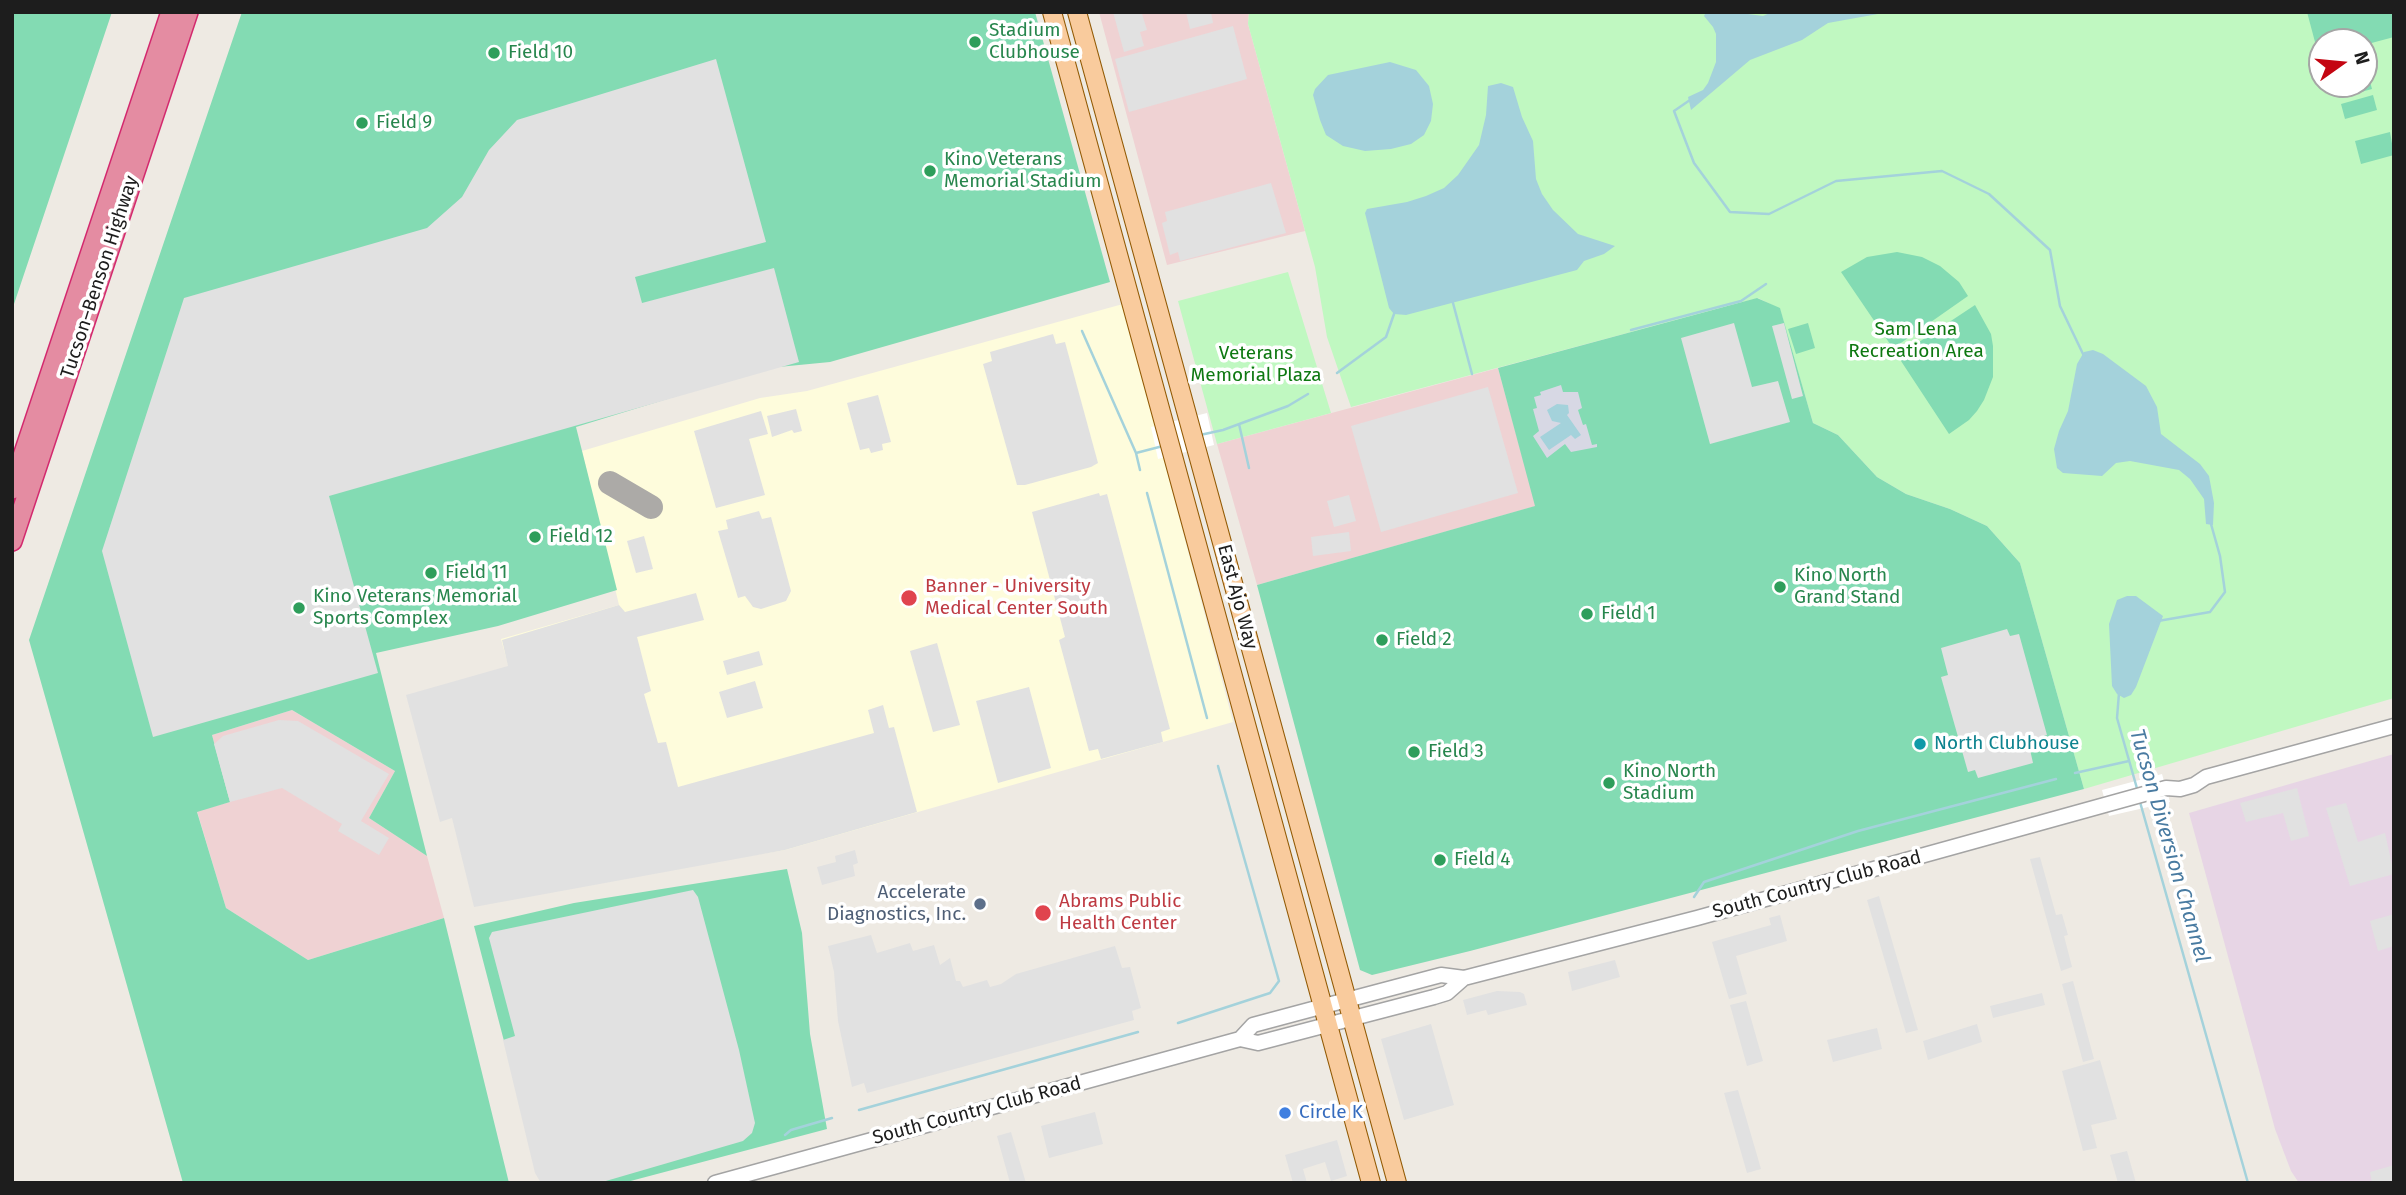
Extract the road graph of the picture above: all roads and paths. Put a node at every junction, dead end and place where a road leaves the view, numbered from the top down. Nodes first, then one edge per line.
1 (171, 12) edge
2 (188, 12) edge
3 (1052, 12) edge
4 (1077, 12) edge
5 (12, 489) edge
6 (12, 541) edge
7 (2394, 726) edge
8 (1464, 978) junction
9 (1348, 1000) junction
10 (1325, 1006) junction
11 (1353, 1019) junction
12 (1330, 1025) junction
13 (1240, 1039) junction
14 (715, 1183) edge
15 (1371, 1183) edge
16 (1397, 1183) edge

1 - 5 highway, Tucson–Benson Highway
2 - 6 highway, Tucson–Benson Highway
3 - 10 main road, East Ajo Way
4 - 9 main road, East Ajo Way
7 - 8 street, South Country Club Road
8 - 9 street, South Country Club Road
8 - 11 street, South Country Club Road
9 - 10 street, South Country Club Road
9 - 11 main road, East Ajo Way
10 - 12 main road, East Ajo Way
10 - 13 street, South Country Club Road
11 - 12 street, South Country Club Road
11 - 16 main road, East Ajo Way
12 - 13 street, South Country Club Road
12 - 15 main road, East Ajo Way
13 - 14 street, South Country Club Road

